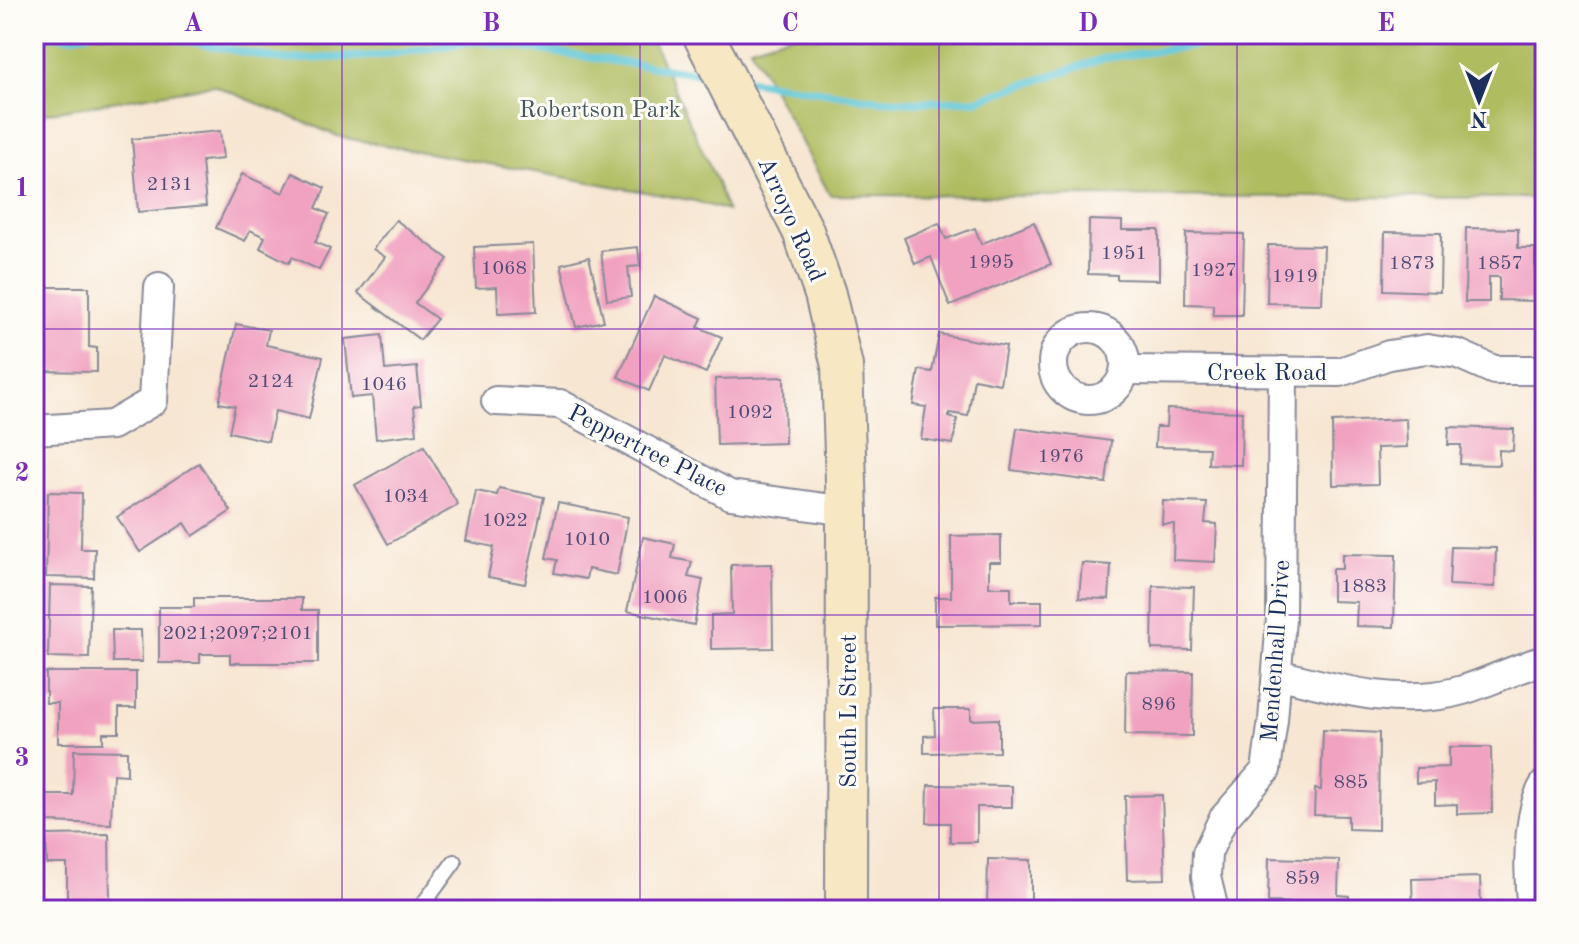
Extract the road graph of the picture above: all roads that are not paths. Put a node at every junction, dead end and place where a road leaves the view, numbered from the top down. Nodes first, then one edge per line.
1 (703, 34) edge
2 (159, 287) dead end
3 (1126, 370) dead end
4 (1545, 370) edge
5 (1283, 371) junction
6 (496, 401) dead end
7 (34, 430) edge
8 (847, 511) junction
9 (1545, 660) edge
10 (1278, 674) junction
11 (1545, 784) edge
12 (454, 862) dead end
13 (419, 910) edge
14 (846, 910) edge
15 (1214, 910) edge
16 (1532, 910) edge

1 - 8 street, Arroyo Road
2 - 7 street
3 - 5 street, Creek Road
4 - 5 street, Creek Road
5 - 10 street, Mendenhall Drive
6 - 8 street, Peppertree Place
8 - 14 street, South L Street
9 - 10 street
10 - 15 street, Mendenhall Drive
11 - 16 street
12 - 13 lane

